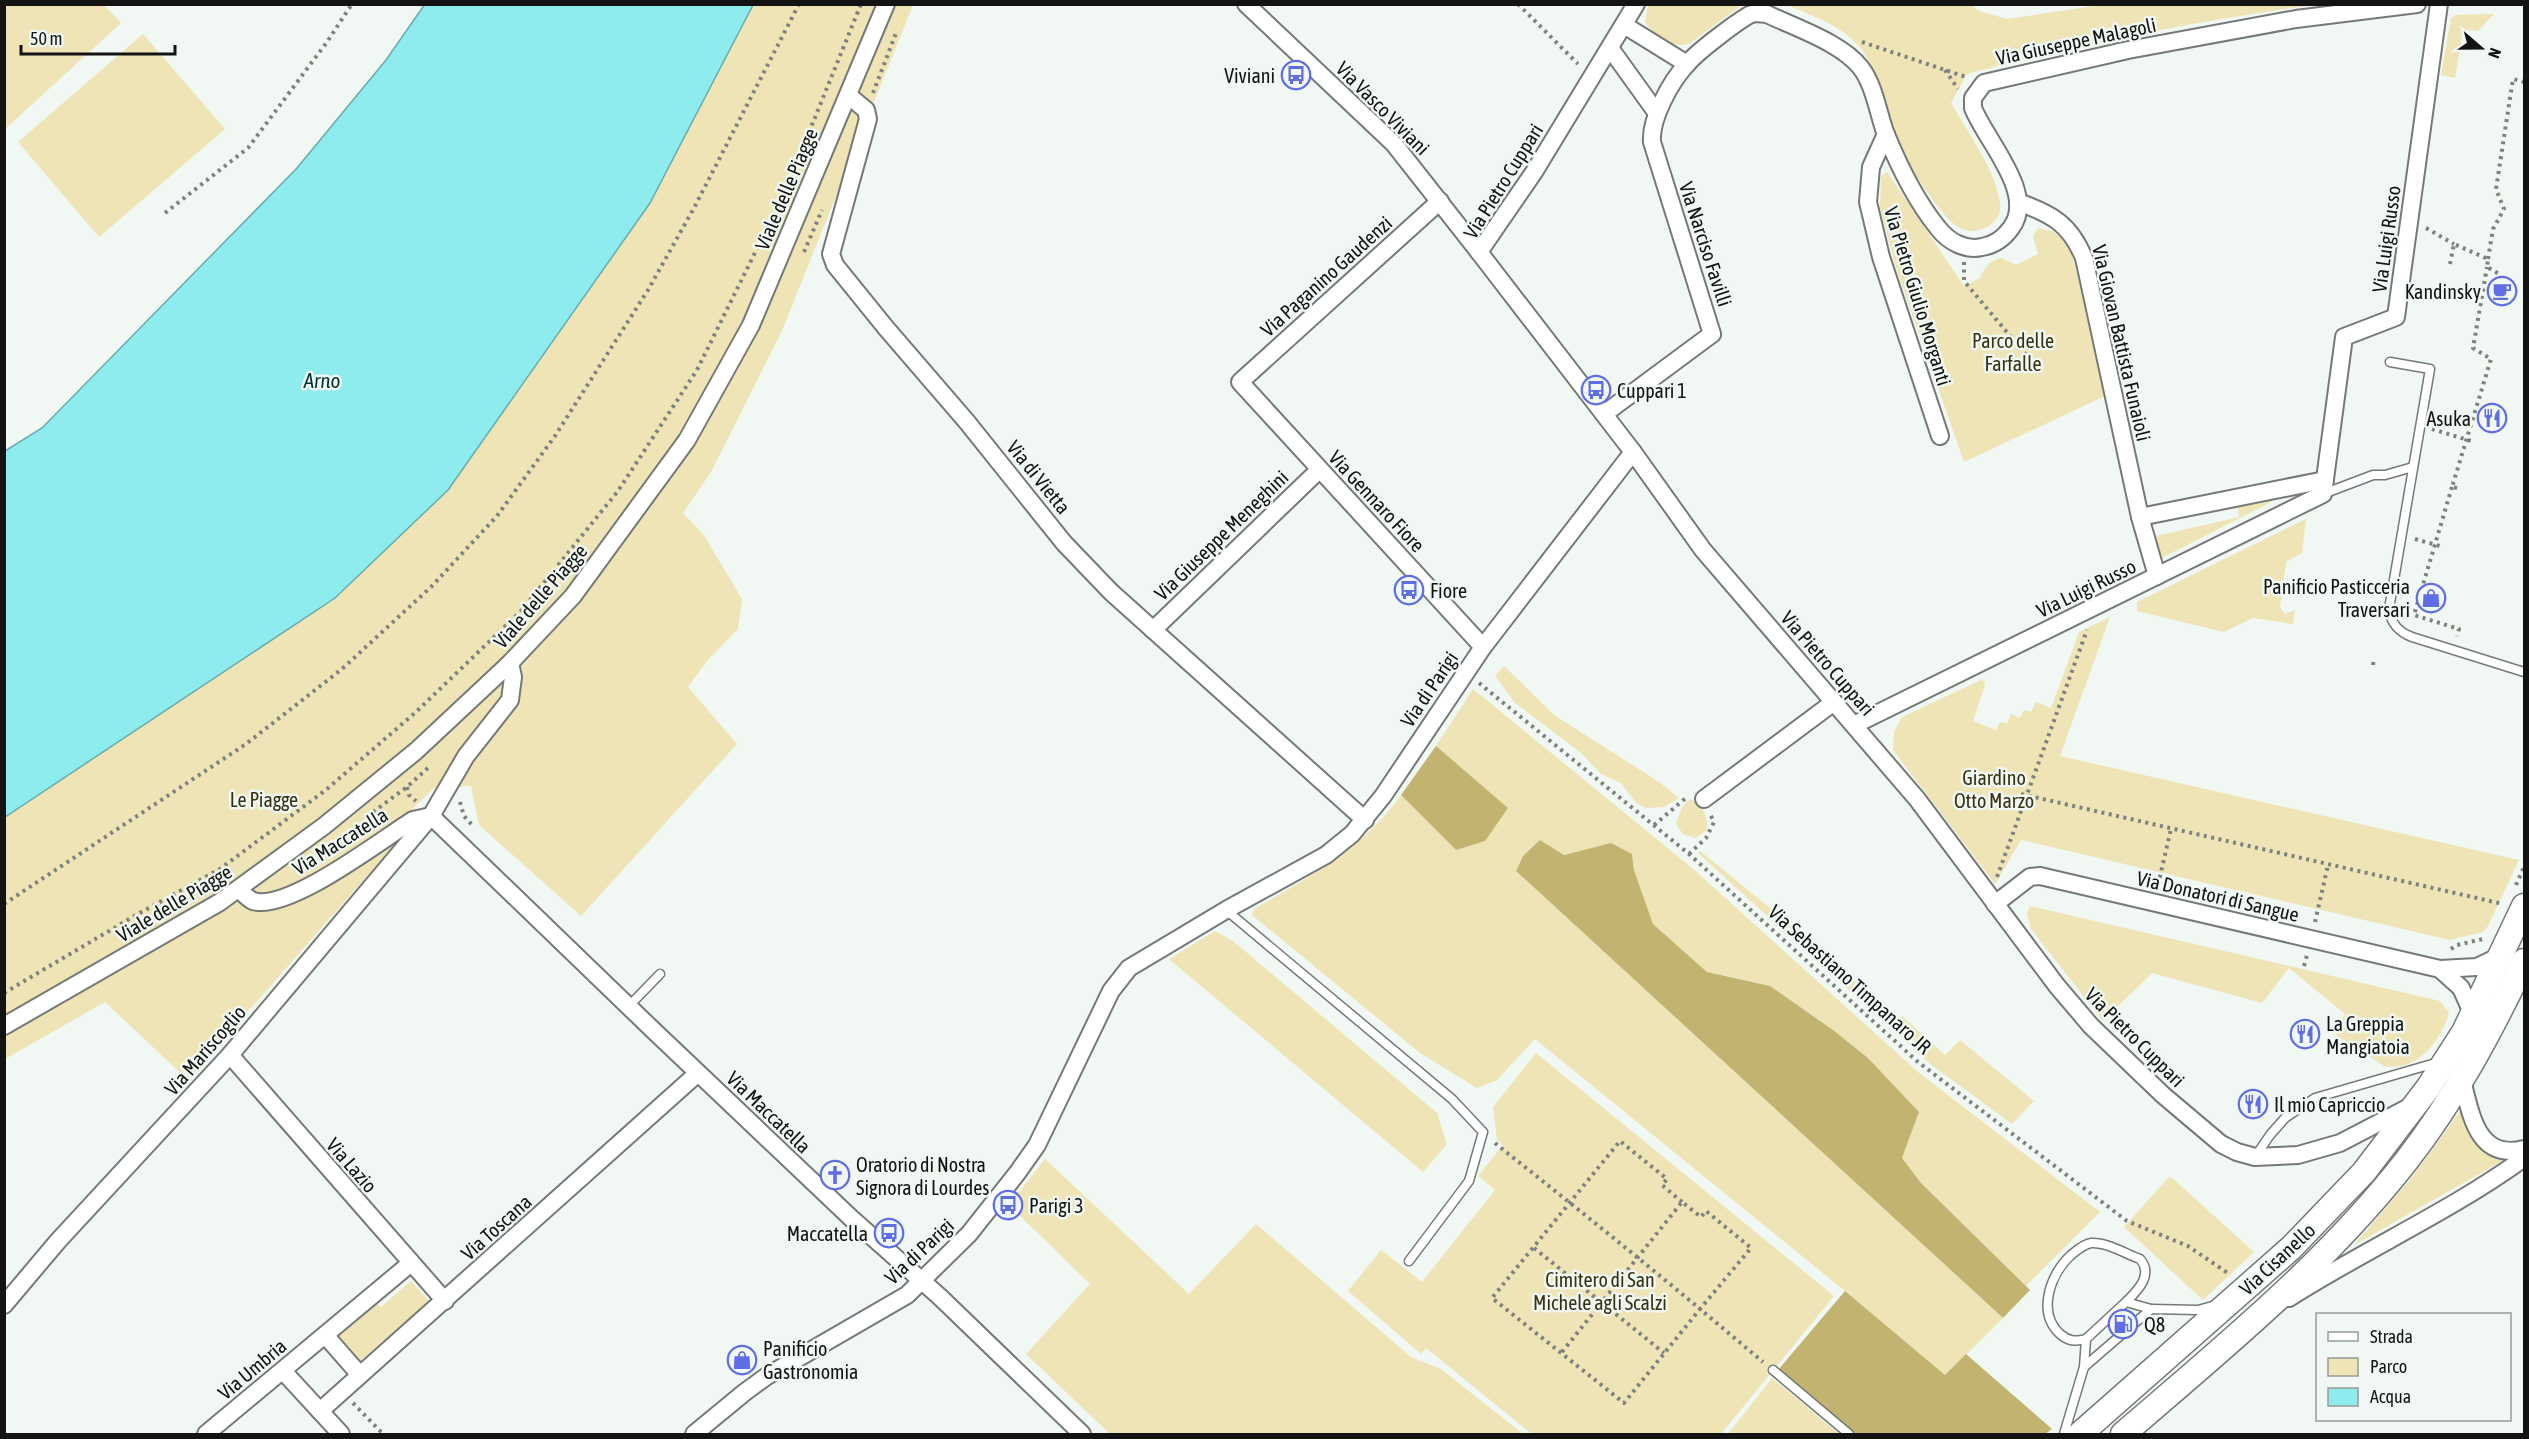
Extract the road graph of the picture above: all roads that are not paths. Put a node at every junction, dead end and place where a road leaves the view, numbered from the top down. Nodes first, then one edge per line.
1 (886, 4) edge
2 (1636, 4) edge
3 (2417, 4) edge
4 (2439, 4) edge
5 (1257, 8) edge
6 (1624, 25) junction
7 (1610, 48) junction
8 (1687, 64) junction
9 (849, 96) junction
10 (1656, 112) junction
11 (1886, 134) junction
12 (1440, 201) junction
13 (2018, 202) junction
14 (1479, 252) junction
15 (2390, 362) dead end
16 (1240, 382) joint
17 (1604, 414) junction
18 (1940, 436) dead end
19 (1633, 452) junction
20 (2413, 467) junction
21 (1319, 470) junction
22 (2324, 487) junction
23 (2140, 517) junction
24 (2157, 576) junction
25 (1153, 630) junction
26 (1483, 647) junction
27 (510, 663) junction
28 (2524, 672) edge
29 (1834, 702) junction
30 (1854, 725) junction
31 (1704, 799) road end
32 (431, 816) junction
33 (1365, 820) junction
34 (239, 890) junction
35 (1992, 901) junction
36 (2516, 905) edge
37 (1226, 910) junction
38 (2494, 946) junction
39 (2524, 961) edge
40 (2440, 969) junction
41 (660, 974) dead end
42 (628, 1007) junction
43 (2473, 1016) junction
44 (4, 1026) edge
45 (230, 1055) junction
46 (2448, 1059) junction
47 (698, 1073) junction
48 (2462, 1080) junction
49 (2417, 1103) junction
50 (2524, 1149) edge
51 (2256, 1157) junction
52 (2524, 1158) edge
53 (1408, 1261) dead end
54 (411, 1263) junction
55 (922, 1281) junction
56 (2234, 1289) junction
57 (445, 1301) junction
58 (2126, 1302) junction
59 (4, 1305) edge
60 (2151, 1309) junction
61 (2256, 1320) junction
62 (325, 1335) junction
63 (2086, 1339) junction
64 (2084, 1367) junction
65 (1773, 1370) road end
66 (283, 1371) junction
67 (360, 1375) junction
68 (320, 1411) junction
69 (698, 1433) edge
70 (206, 1434) edge
71 (341, 1434) edge
72 (1082, 1434) edge
73 (1849, 1434) edge
74 (2064, 1434) edge
75 (2080, 1434) edge
76 (2123, 1434) edge

1 - 9 street, Viale delle Piagge
2 - 6 street, Via Pietro Cuppari
3 - 13 street, Via Giuseppe Malagoli
4 - 22 street, Via Luigi Russo
5 - 12 street, Via Vasco Viviani
6 - 7 street, Via Pietro Cuppari
6 - 8 street
7 - 10 street
7 - 14 street, Via Pietro Cuppari
8 - 10 street
8 - 11 street
9 - 25 street, Via di Vietta
9 - 27 street, Viale delle Piagge
10 - 17 street, Via Narciso Favilli
11 - 13 street
11 - 18 street, Via Pietro Giulio Morganti
12 - 14 street, Via Vasco Viviani
12 - 16 street, Via Paganino Gaudenzi
13 - 23 street, Via Giovan Battista Funaioli
14 - 17 street, Via Pietro Cuppari
15 - 20 lane
16 - 21 street, Via Gennaro Fiore
17 - 19 street, Via Pietro Cuppari
19 - 26 street, Via di Parigi
19 - 29 street, Via Pietro Cuppari
20 - 22 lane
20 - 28 lane
21 - 25 street, Via Giuseppe Meneghini
21 - 26 street, Via Gennaro Fiore
22 - 23 street
22 - 24 street, Via Luigi Russo
23 - 24 street, Via Giovan Battista Funaioli
24 - 30 street, Via Luigi Russo
25 - 33 street, Via di Vietta
26 - 33 street, Via di Parigi
27 - 32 street
27 - 34 street, Viale delle Piagge
29 - 30 street, Via Pietro Cuppari
29 - 31 street
30 - 35 street, Via Pietro Cuppari
32 - 34 street, Via Maccatella
32 - 42 street, Via Maccatella
32 - 45 street, Via Mariscoglio
33 - 37 street, Via di Parigi
34 - 44 street, Viale delle Piagge
35 - 40 street, Via Donatori di Sangue
35 - 51 street, Via Pietro Cuppari
36 - 38 main road, Via Cisanello
37 - 53 lane
37 - 55 street, Via di Parigi
38 - 40 street, Via Donatori di Sangue
38 - 43 main road, Via Cisanello
39 - 48 main road, Via Cisanello
40 - 43 street
41 - 42 lane
42 - 47 street, Via Maccatella
43 - 46 main road, Via Cisanello
45 - 54 street, Via Lazio
45 - 59 street, Via Mariscoglio
46 - 49 main road, Via Cisanello
46 - 51 lane
47 - 55 street, Via Maccatella
47 - 57 street, Via Toscana
48 - 50 street
48 - 61 main road, Via Cisanello
49 - 51 street, Via Pietro Cuppari
49 - 56 main road, Via Cisanello
52 - 61 street, Via Cisanello
54 - 57 street, Via Lazio
54 - 62 street, Via Umbria
55 - 69 street, Via di Parigi
55 - 72 street, Via Maccatella
56 - 60 lane
56 - 75 main road, Via Cisanello
57 - 67 street, Via Toscana
58 - 60 lane
58 - 63 lane
58 - 63 lane
60 - 64 lane
61 - 76 main road, Via Cisanello
62 - 66 street, Via Umbria
62 - 67 street
63 - 64 lane
64 - 74 lane
65 - 73 lane
66 - 68 street
66 - 70 street, Via Umbria
67 - 68 street, Via Toscana
68 - 71 street

